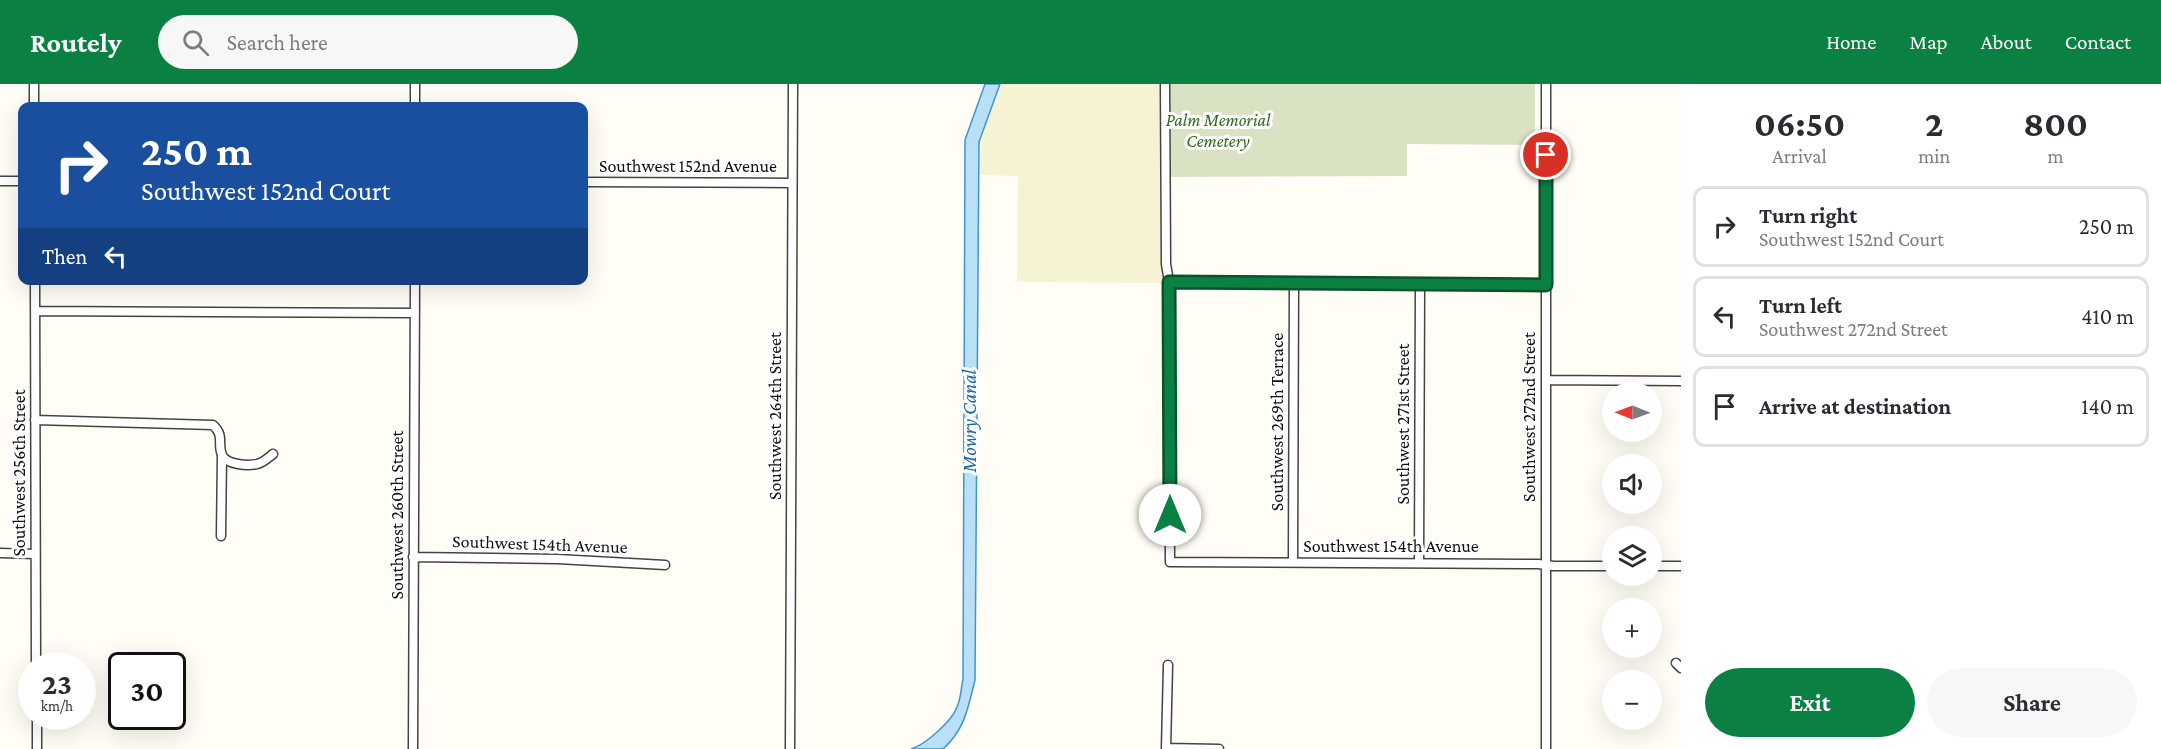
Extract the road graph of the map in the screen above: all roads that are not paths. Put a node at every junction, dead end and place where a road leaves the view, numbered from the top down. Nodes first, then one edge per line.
1 (34, 84) edge
2 (415, 84) edge
3 (793, 84) edge
4 (1165, 84) edge
5 (1546, 84) edge
6 (34, 102) edge
7 (415, 102) edge
8 (0, 181) edge
9 (18, 181) edge
10 (588, 182) edge
11 (792, 183) junction
12 (1169, 282) junction
13 (1294, 283) junction
14 (1420, 284) junction
15 (35, 285) edge
16 (415, 285) edge
17 (1546, 285) junction
18 (36, 311) junction
19 (415, 313) junction
20 (1546, 380) junction
21 (1681, 381) edge
22 (35, 420) junction
23 (273, 454) dead end
24 (222, 455) junction
25 (221, 536) dead end
26 (0, 553) edge
27 (35, 554) junction
28 (413, 556) junction
29 (1293, 562) junction
30 (1419, 563) junction
31 (665, 565) dead end
32 (1546, 565) junction
33 (1602, 566) edge
34 (1662, 566) edge
35 (1681, 566) edge
36 (36, 652) edge
37 (1168, 665) dead end
38 (36, 730) edge
39 (1166, 748) edge
40 (37, 749) edge
41 (413, 749) edge
42 (790, 749) edge
43 (1219, 749) edge
44 (1546, 749) edge

1 - 6 street
2 - 7 street
3 - 11 street, Southwest 264th Street
4 - 12 street
5 - 17 street, Southwest 272nd Street
8 - 9 street
10 - 11 street, Southwest 152nd Avenue
11 - 42 street, Southwest 264th Street
12 - 13 street
12 - 29 street, Southwest 154th Avenue
13 - 14 street
13 - 29 street, Southwest 269th Terrace
14 - 17 street
14 - 30 street, Southwest 271st Street
15 - 18 street, Southwest 256th Street
16 - 19 street, Southwest 260th Street
17 - 20 street, Southwest 272nd Street
18 - 19 street
18 - 22 street, Southwest 256th Street
19 - 28 street, Southwest 260th Street
20 - 21 street
20 - 32 street, Southwest 272nd Street
22 - 24 street
22 - 27 street, Southwest 256th Street
23 - 24 street
24 - 25 street
26 - 27 street
27 - 36 street, Southwest 256th Street
28 - 31 street, Southwest 154th Avenue
28 - 41 street, Southwest 260th Street
29 - 30 street, Southwest 154th Avenue
30 - 32 street, Southwest 154th Avenue
32 - 33 street, Southwest 154th Avenue
32 - 44 street, Southwest 272nd Street
34 - 35 street
37 - 39 street
38 - 40 street
39 - 43 street

